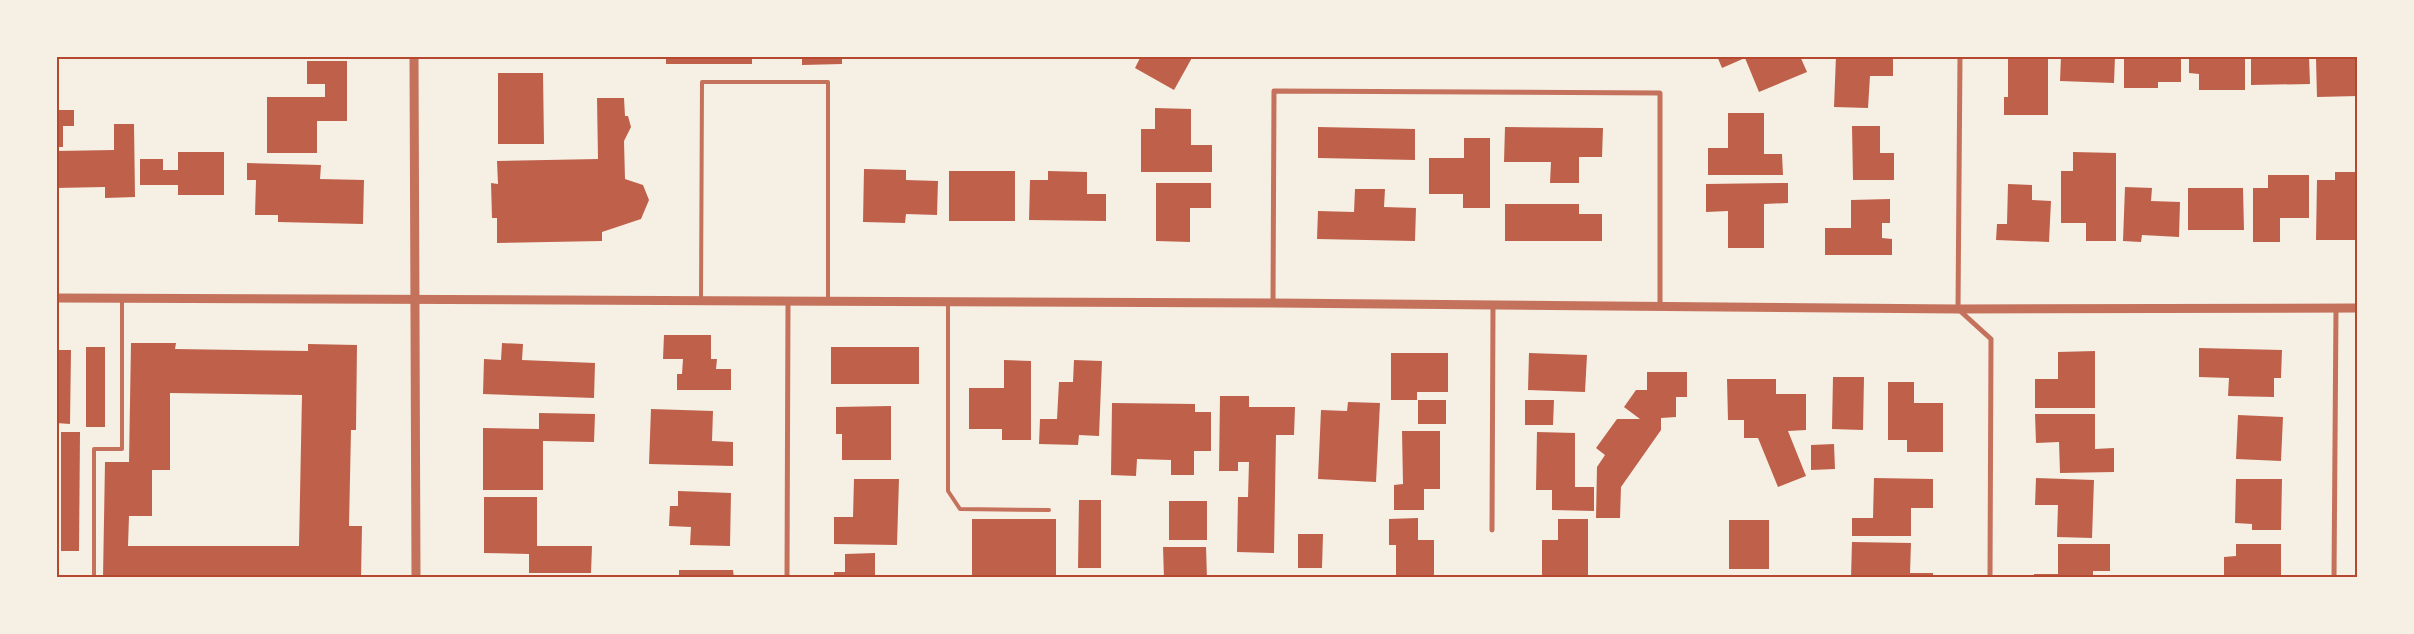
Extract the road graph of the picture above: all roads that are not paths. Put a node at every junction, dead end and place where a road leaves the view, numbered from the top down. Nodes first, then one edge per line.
1 (414, 56) edge
2 (1960, 56) edge
3 (56, 298) edge
4 (122, 299) junction
5 (416, 301) junction
6 (701, 302) junction
7 (788, 302) junction
8 (828, 302) junction
9 (948, 303) junction
10 (1273, 303) junction
11 (1493, 306) junction
12 (1660, 307) junction
13 (2336, 308) junction
14 (2358, 308) edge
15 (1958, 309) junction
16 (1049, 510) dead end
17 (1492, 530) dead end
18 (94, 578) edge
19 (416, 578) edge
20 (787, 578) edge
21 (1990, 578) edge
22 (2334, 578) edge

1 - 5 street
2 - 15 street
3 - 4 street
4 - 5 street
4 - 18 lane
5 - 6 street
5 - 19 street
6 - 7 street
6 - 8 lane
7 - 8 street
7 - 20 street
8 - 9 street
9 - 10 street
9 - 16 lane
10 - 11 street
10 - 12 street
11 - 12 street
11 - 17 street
12 - 15 street
13 - 14 street
13 - 15 street
13 - 22 street
15 - 21 street

